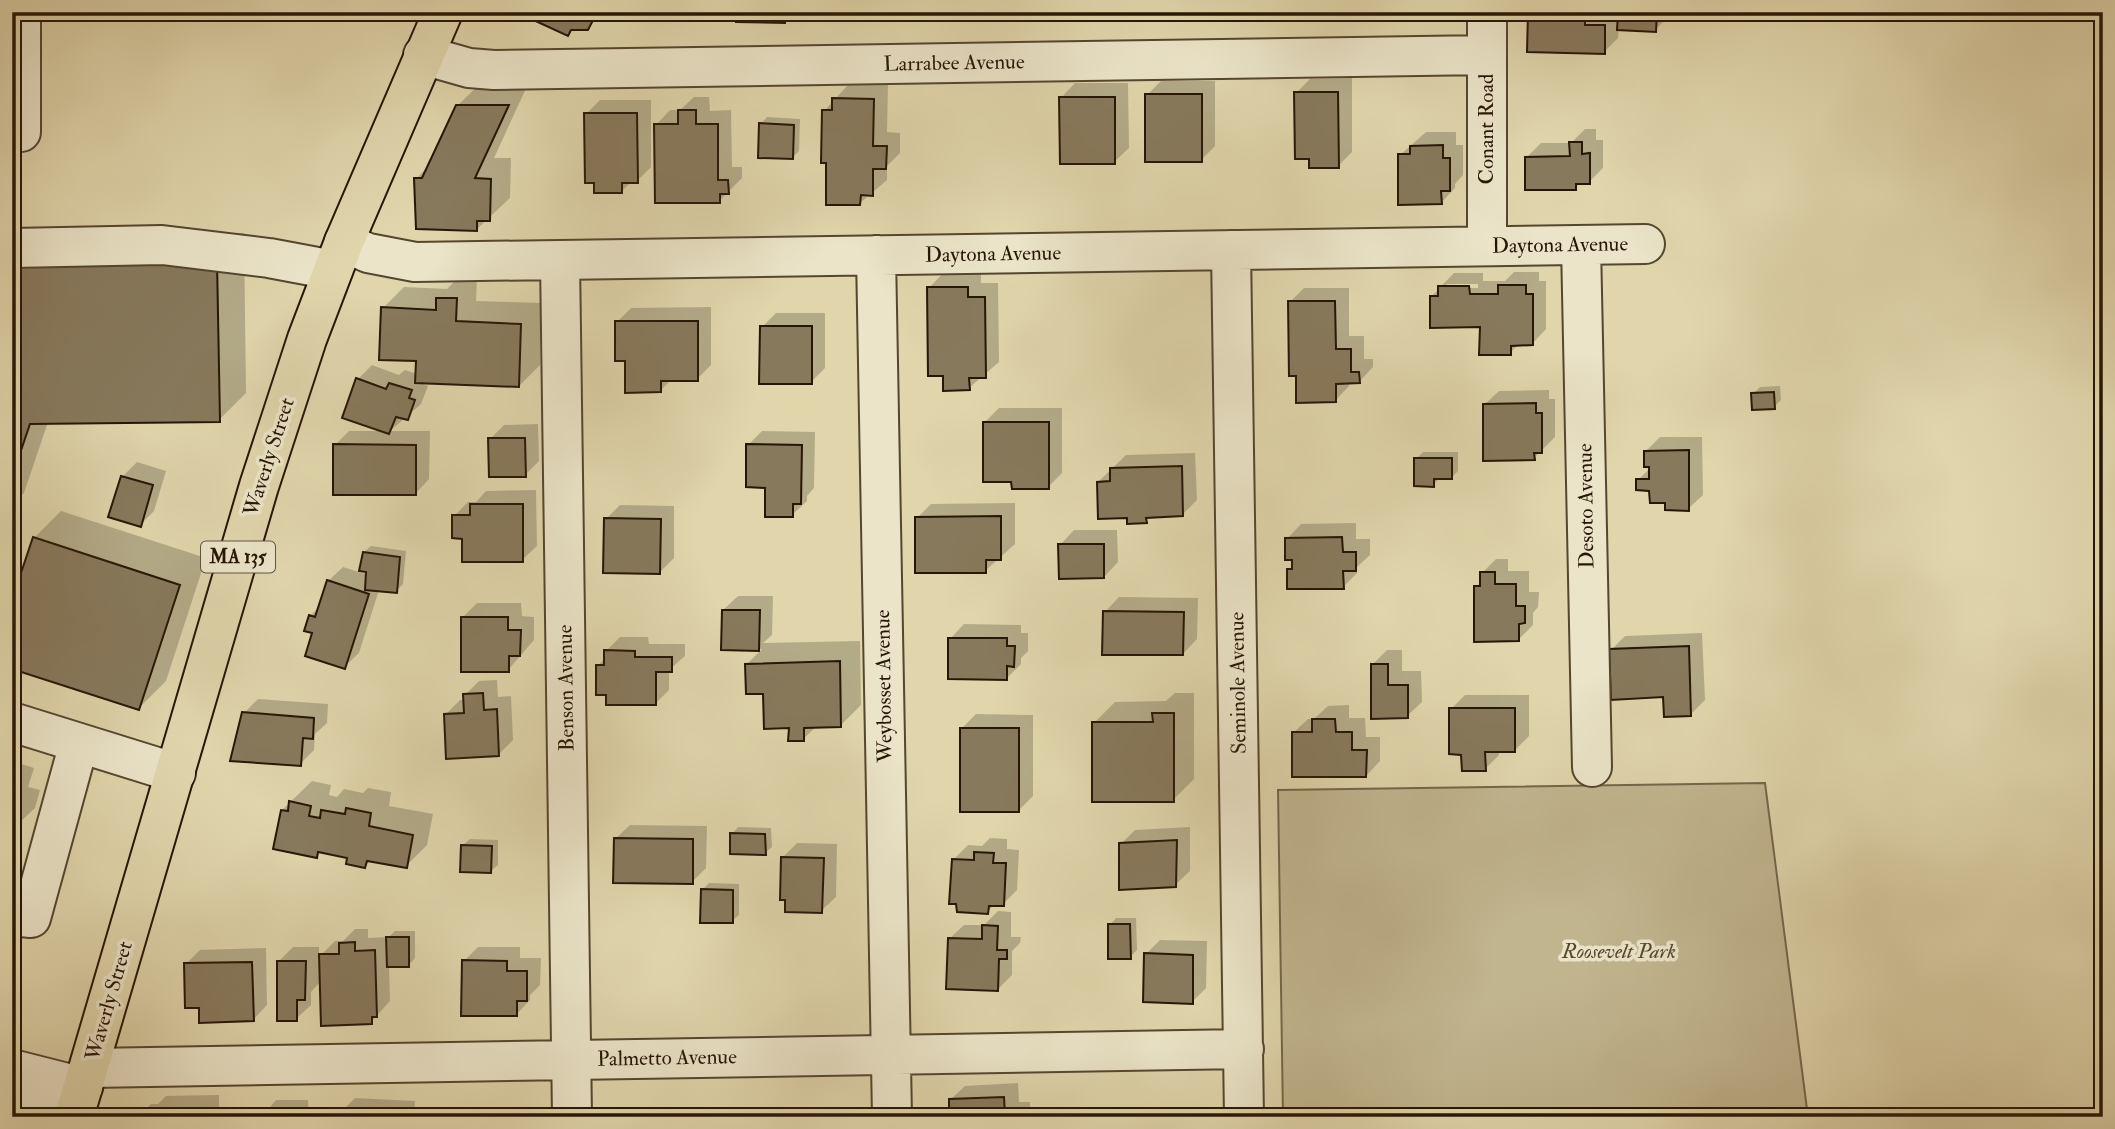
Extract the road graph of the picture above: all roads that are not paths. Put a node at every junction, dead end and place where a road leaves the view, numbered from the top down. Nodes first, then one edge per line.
1 (21, 12) edge
2 (1487, 12) edge
3 (436, 14) edge
4 (423, 55) junction
5 (1486, 55) junction
6 (12, 133) edge
7 (1645, 244) dead end
8 (1581, 245) junction
9 (1487, 246) junction
10 (12, 248) edge
11 (1231, 250) junction
12 (338, 256) junction
13 (876, 256) junction
14 (560, 260) junction
15 (12, 722) edge
16 (79, 743) junction
17 (1592, 767) dead end
18 (176, 773) junction
19 (12, 916) edge
20 (1244, 1049) junction
21 (891, 1055) junction
22 (572, 1060) junction
23 (12, 1069) edge
24 (79, 1097) edge
25 (12, 1099) edge
26 (572, 1117) edge
27 (892, 1117) edge
28 (1244, 1117) edge

1 - 6 street
2 - 5 street, Conant Road
3 - 4 main road, Waverly Street / MA 135
4 - 5 street, Larrabee Avenue
4 - 12 main road, Waverly Street / MA 135
5 - 9 street, Conant Road
7 - 8 street, Daytona Avenue
8 - 9 street, Daytona Avenue
8 - 17 street, Desoto Avenue
9 - 11 street, Daytona Avenue
10 - 12 street, Daytona Avenue
11 - 13 street, Daytona Avenue
11 - 20 street, Seminole Avenue
12 - 14 street, Daytona Avenue
12 - 18 main road, Waverly Street / MA 135
13 - 14 street, Daytona Avenue
13 - 21 street, Weybosset Avenue
14 - 22 street, Benson Avenue
15 - 16 street
16 - 18 street
16 - 19 street
18 - 24 main road, Waverly Street / MA 135
20 - 21 street, Palmetto Avenue
20 - 28 street, Seminole Avenue
21 - 22 street, Palmetto Avenue
21 - 27 street, Weybosset Avenue
22 - 24 street, Palmetto Avenue
22 - 26 street, Benson Avenue
23 - 24 street
24 - 25 street

